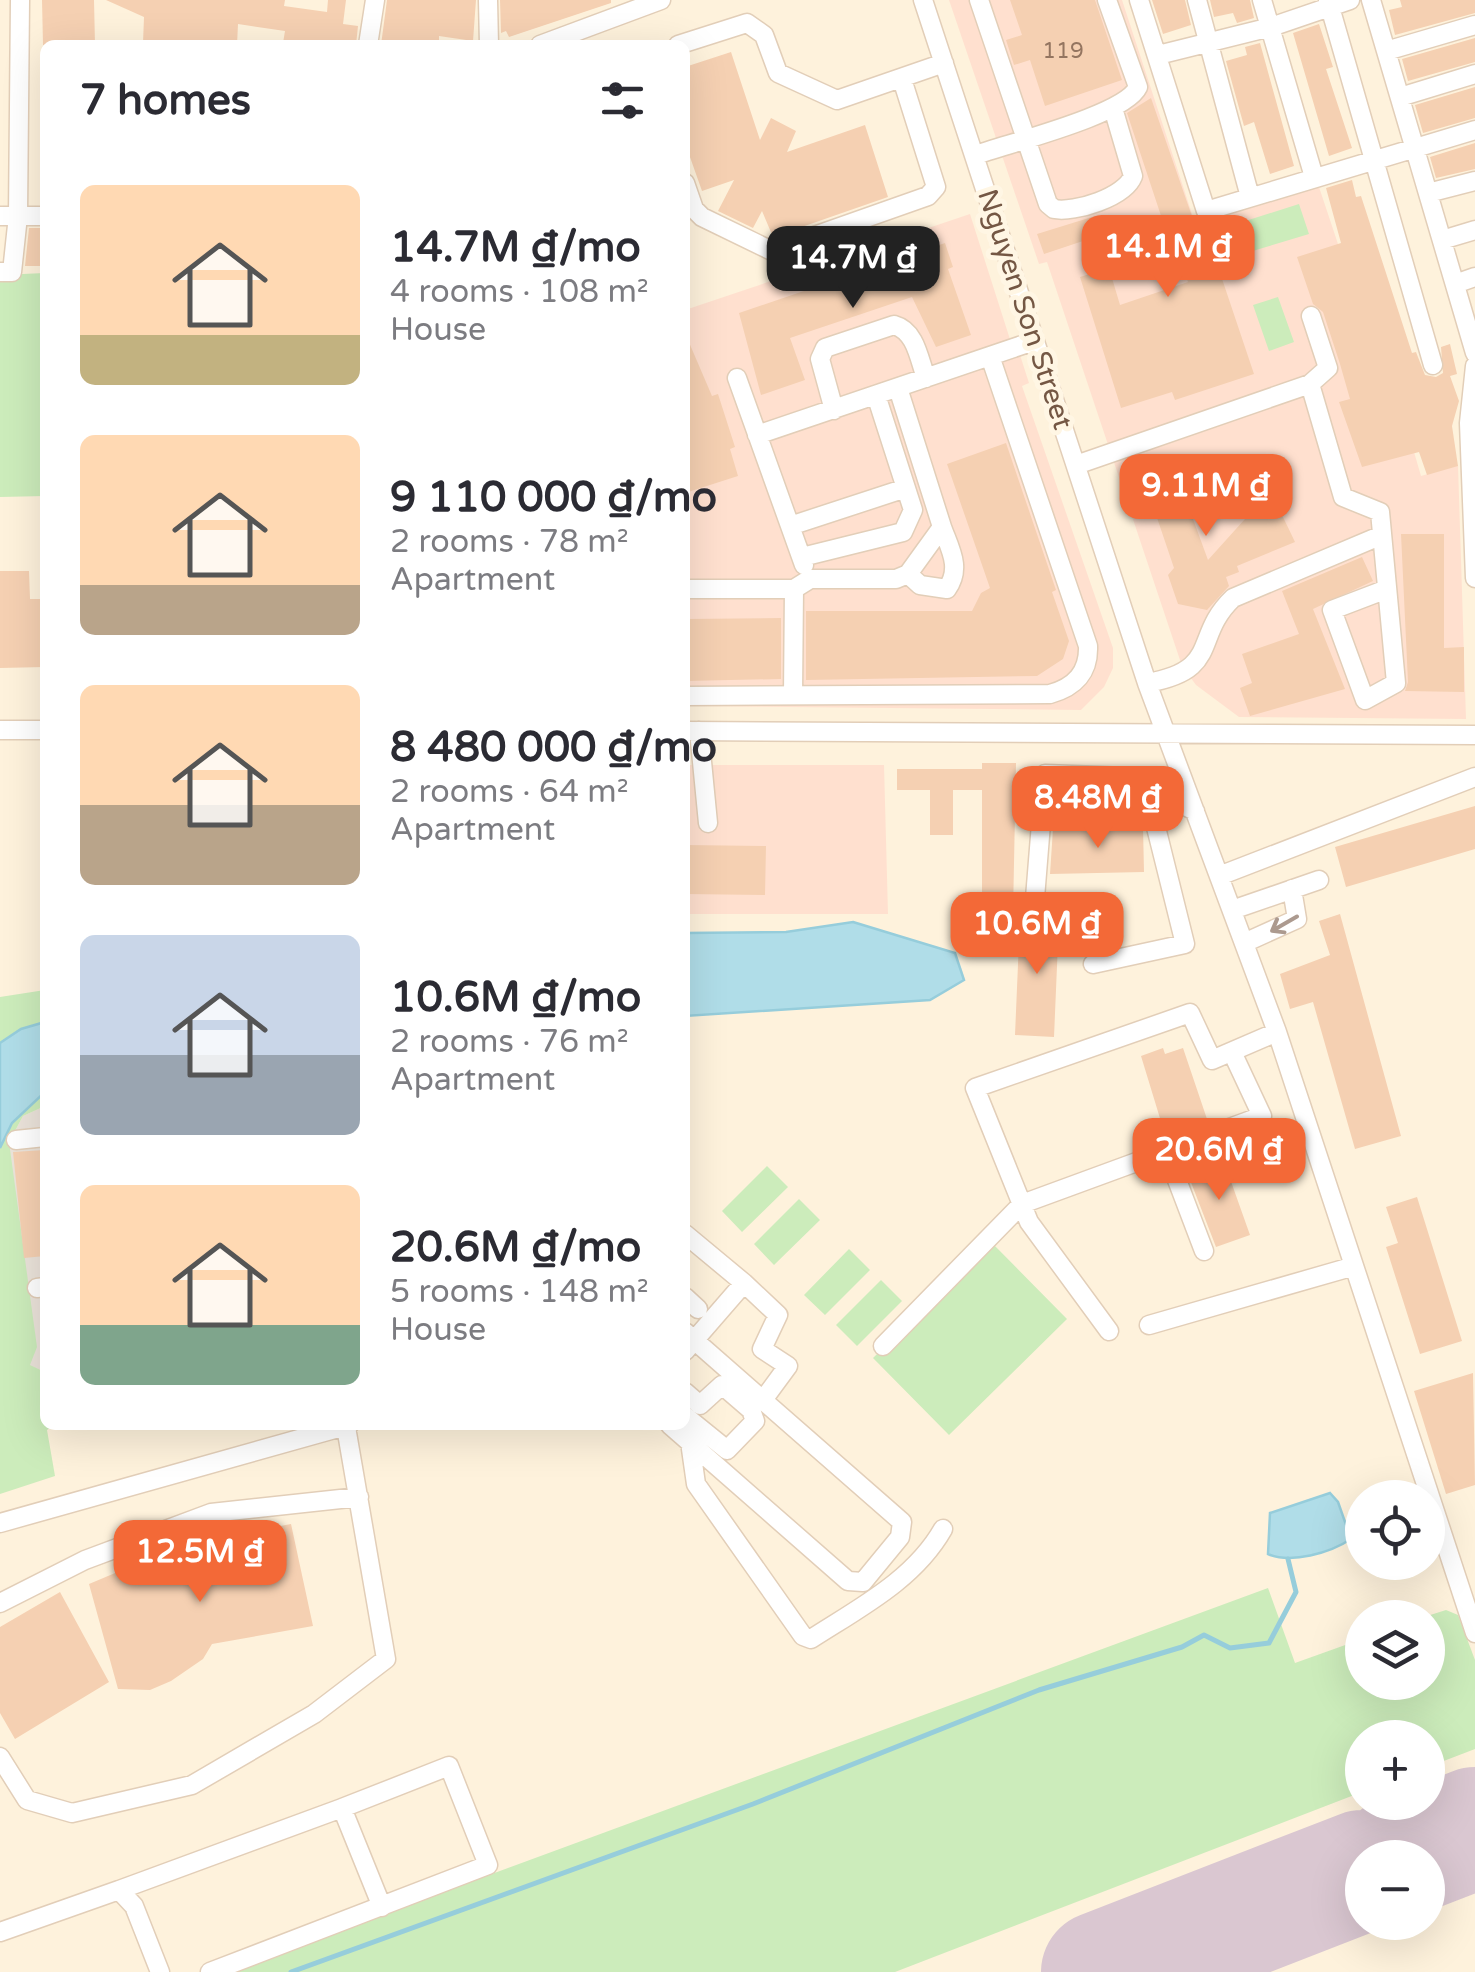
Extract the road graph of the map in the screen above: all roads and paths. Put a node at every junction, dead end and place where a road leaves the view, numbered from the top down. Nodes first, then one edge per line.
1 (20, 0) edge
2 (375, 0) edge
3 (488, 0) edge
4 (923, 0) edge
5 (979, 0) edge
6 (1107, 0) edge
7 (1140, 0) edge
8 (1197, 0) edge
9 (1262, 0) edge
10 (1350, 0) edge
11 (1371, 0) edge
12 (656, 1) edge
13 (1329, 3) edge
14 (1475, 25) edge
15 (1271, 27) junction
16 (369, 40) edge
17 (489, 40) edge
18 (553, 40) edge
19 (690, 41) edge
20 (1210, 42) junction
21 (8, 48) edge
22 (1386, 51) junction
23 (1158, 55) junction
24 (944, 64) junction
25 (1475, 74) edge
26 (902, 80) junction
27 (1400, 97) junction
28 (9, 98) edge
29 (1113, 108) junction
30 (1475, 130) edge
31 (1024, 138) junction
32 (9, 139) edge
33 (1416, 151) junction
34 (976, 155) junction
35 (1376, 159) junction
36 (1314, 177) junction
37 (1475, 181) edge
38 (1428, 193) junction
39 (690, 197) edge
40 (1250, 198) junction
41 (9, 216) edge
42 (40, 216) edge
43 (1475, 230) edge
44 (1442, 240) junction
45 (6, 272) edge
46 (1475, 277) edge
47 (1455, 284) junction
48 (1311, 316) dead end
49 (1472, 330) edge
50 (1034, 341) junction
51 (1475, 354) edge
52 (990, 356) junction
53 (1434, 365) dead end
54 (1475, 366) edge
55 (736, 378) dead end
56 (926, 378) junction
57 (1310, 384) junction
58 (898, 388) junction
59 (876, 395) junction
60 (834, 410) junction
61 (1472, 422) edge
62 (757, 435) junction
63 (1076, 465) junction
64 (906, 488) junction
65 (790, 526) junction
66 (942, 527) junction
67 (1382, 535) junction
68 (802, 557) junction
69 (908, 574) junction
70 (1475, 578) edge
71 (802, 584) junction
72 (690, 589) edge
73 (1387, 589) junction
74 (1147, 683) junction
75 (793, 694) junction
76 (690, 696) edge
77 (0, 730) edge
78 (40, 730) edge
79 (692, 731) edge
80 (1475, 734) edge
81 (1165, 736) junction
82 (1475, 777) edge
83 (694, 784) edge
84 (1146, 787) junction
85 (1195, 811) junction
86 (708, 823) dead end
87 (1220, 876) junction
88 (1319, 880) dead end
89 (1292, 889) junction
90 (1035, 898) dead end
91 (1232, 910) junction
92 (1244, 943) junction
93 (1092, 964) dead end
94 (1276, 1032) junction
95 (1232, 1052) junction
96 (40, 1138) edge
97 (16, 1140) dead end
98 (1166, 1151) junction
99 (1022, 1204) junction
100 (690, 1242) edge
101 (1204, 1250) dead end
102 (1351, 1267) junction
103 (744, 1283) junction
104 (1148, 1325) dead end
105 (1109, 1331) dead end
106 (690, 1339) edge
107 (690, 1343) edge
108 (883, 1346) dead end
109 (690, 1397) edge
110 (763, 1400) junction
111 (690, 1420) edge
112 (333, 1430) edge
113 (348, 1430) edge
114 (676, 1430) edge
115 (690, 1442) junction
116 (358, 1497) junction
117 (0, 1523) edge
118 (943, 1529) dead end
119 (0, 1603) edge
120 (1475, 1633) edge
121 (0, 1758) edge
122 (342, 1808) junction
123 (120, 1890) junction
124 (382, 1907) junction
125 (0, 1932) edge
126 (160, 1972) edge
127 (210, 1972) edge

1 - 21 street
2 - 16 street
3 - 17 street
4 - 24 street, Nguyen Son Street
5 - 31 street
6 - 29 street
7 - 23 street
8 - 20 street
9 - 15 street
10 - 13 street
11 - 22 street
12 - 18 street
13 - 15 street
13 - 35 street
14 - 22 street
15 - 20 street
15 - 36 street
19 - 26 street
20 - 23 street
20 - 40 street
21 - 28 street
22 - 27 street
23 - 40 street
24 - 26 street
24 - 34 street, Nguyen Son Street
25 - 27 street
26 - 39 street
27 - 33 street
28 - 32 street
29 - 31 street
29 - 31 street
30 - 33 street
31 - 34 street
32 - 41 street
33 - 35 street
33 - 38 street
34 - 50 street, Nguyen Son Street
35 - 36 street
35 - 53 street
36 - 40 street
37 - 38 street
38 - 44 street
41 - 42 street
41 - 45 street
43 - 44 street
44 - 47 street
46 - 47 street
47 - 49 street
48 - 57 street
49 - 51 street
50 - 52 street
50 - 63 street, Nguyen Son Street
52 - 56 street
52 - 75 street
54 - 61 street
55 - 62 street
56 - 58 street
56 - 60 street
57 - 63 street
57 - 67 street
58 - 59 street
58 - 66 street
59 - 60 street
59 - 64 street
60 - 62 street
61 - 70 street
62 - 65 street
63 - 74 street, Nguyen Son Street
64 - 65 street
64 - 68 street
65 - 68 street
66 - 69 street
66 - 69 street
67 - 73 street
67 - 74 street
68 - 71 street
69 - 71 street
71 - 72 street
71 - 75 street
73 - 73 street
74 - 81 street, Nguyen Son Street
75 - 76 street
77 - 78 street
79 - 81 street
79 - 83 street
80 - 81 street
81 - 85 street, Nguyen Son Street
82 - 87 street
83 - 86 street
84 - 85 street
84 - 90 street
84 - 93 street
85 - 87 street, Nguyen Son Street
87 - 91 street, Nguyen Son Street
88 - 89 street
89 - 91 street
89 -> 92 street
91 - 92 street, Nguyen Son Street
92 - 94 street, Nguyen Son Street
94 - 95 street
94 - 102 street, Nguyen Son Street
95 - 98 street
95 - 99 street
96 - 97 street
98 - 99 street
98 - 101 street
99 - 105 street
99 - 108 street
100 - 103 street
102 - 104 street
102 - 120 street, Nguyen Son Street
103 - 106 street
103 - 110 street
107 - 110 street
109 - 111 street
110 - 115 street
112 - 117 street
113 - 116 street
114 - 115 street
115 - 118 street
116 - 119 street
116 - 121 street
122 - 123 street
122 - 124 street
122 - 124 street
123 - 125 street
123 - 126 street
124 - 127 street

